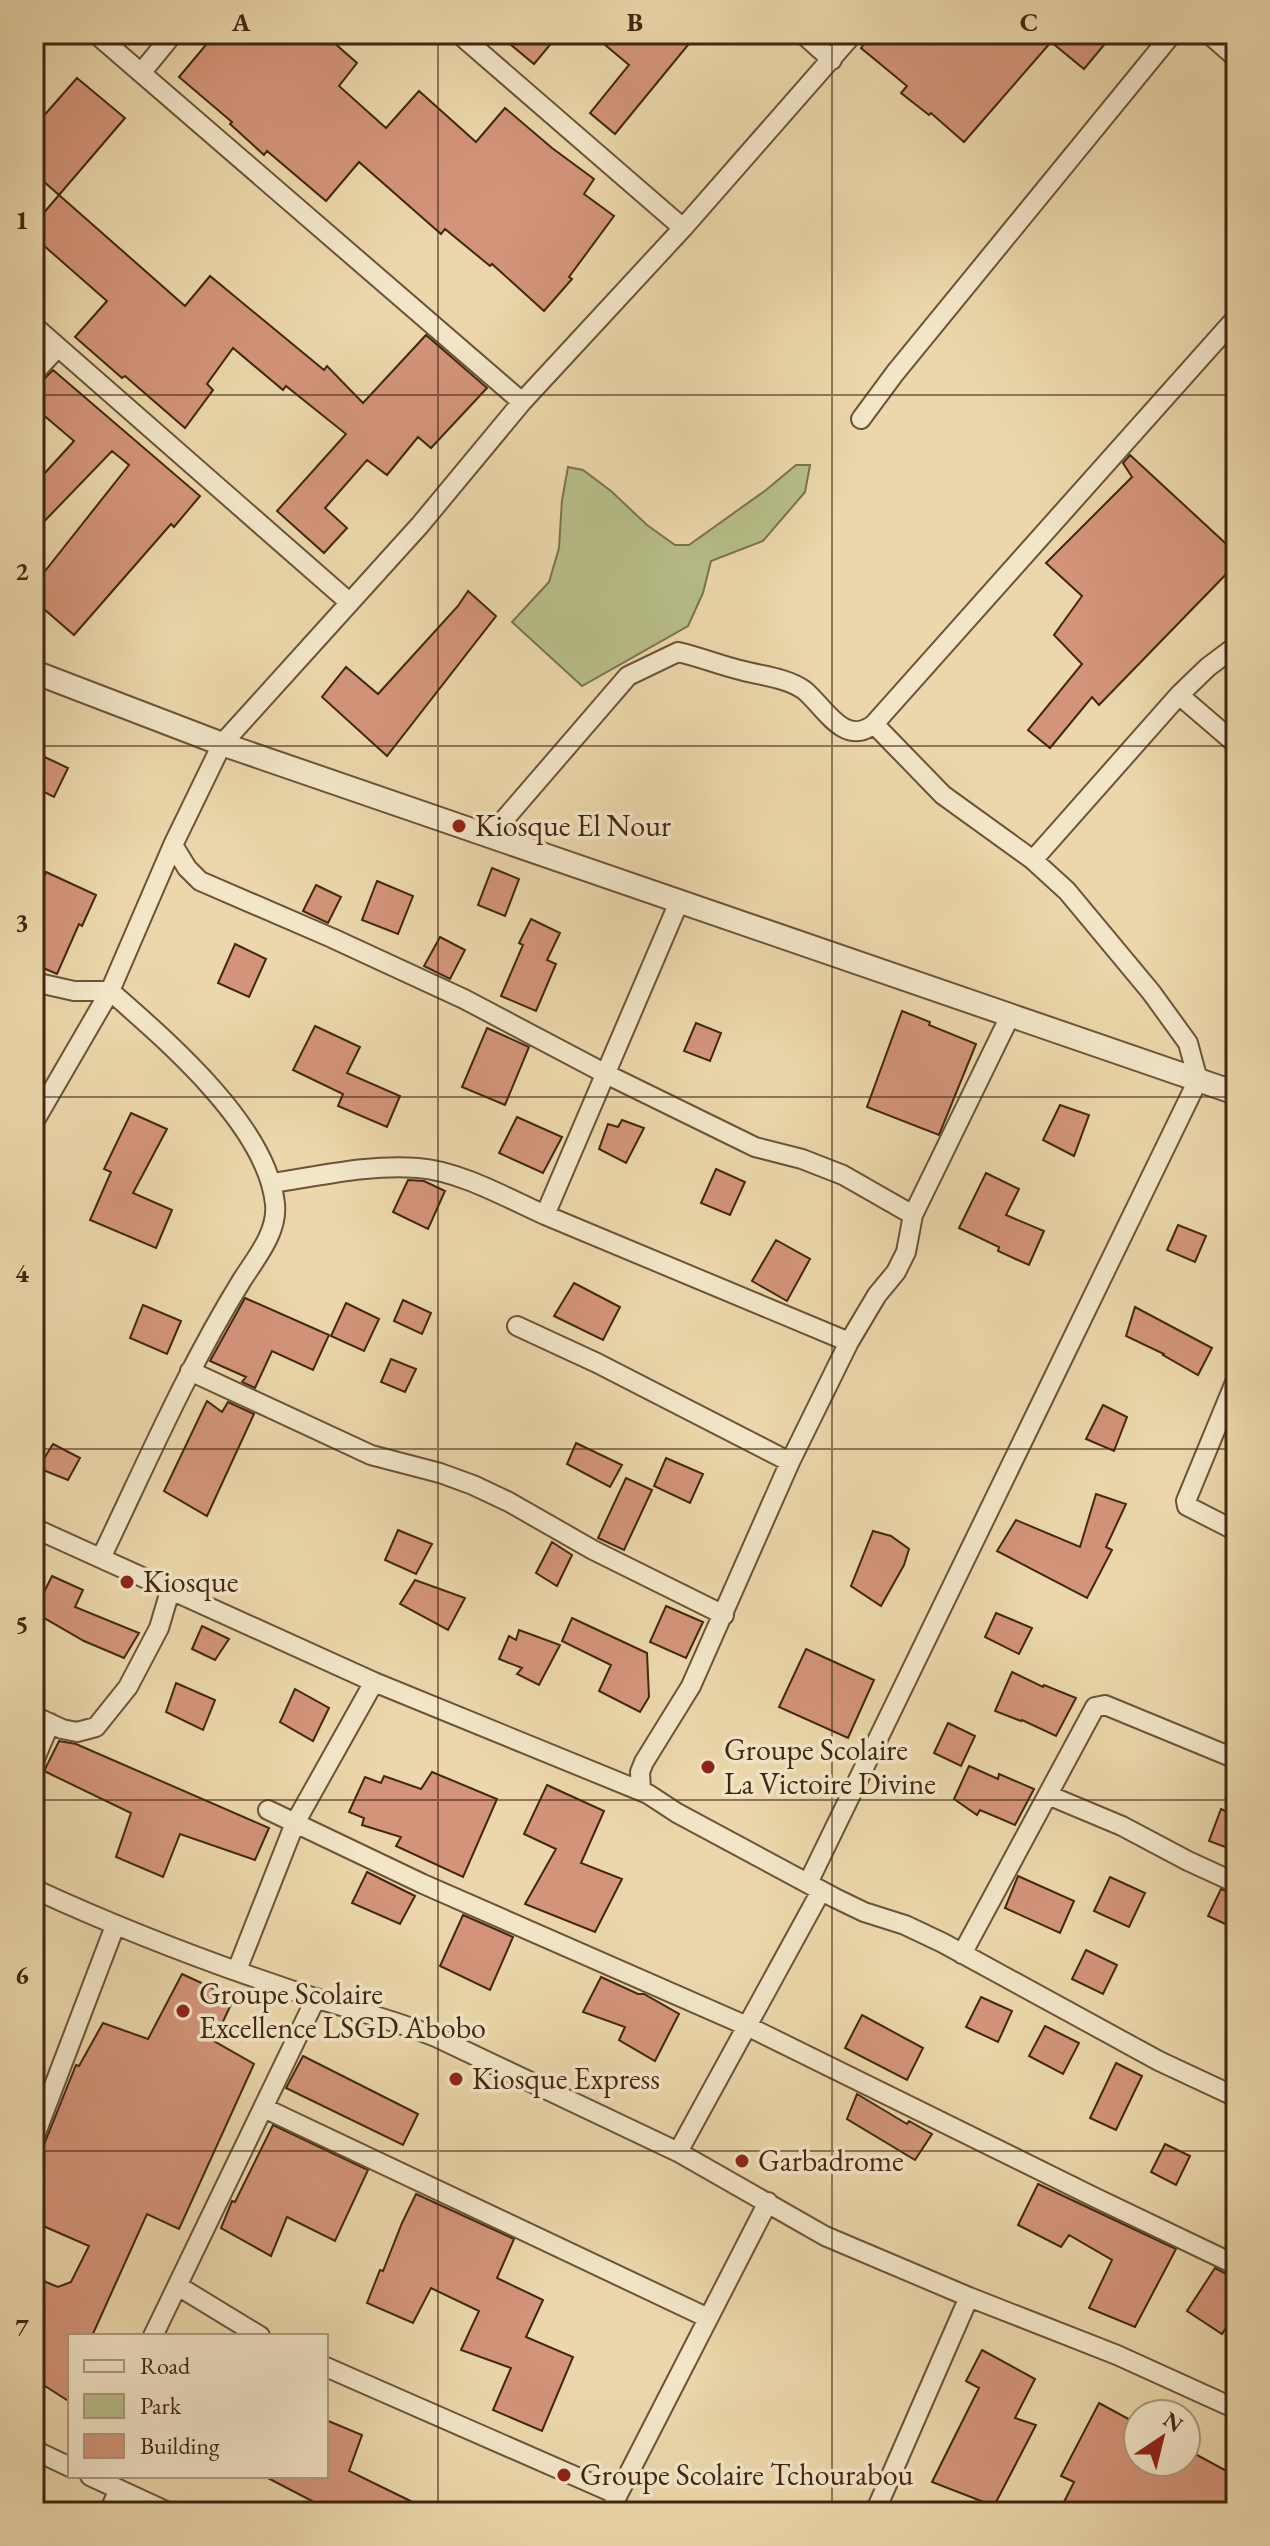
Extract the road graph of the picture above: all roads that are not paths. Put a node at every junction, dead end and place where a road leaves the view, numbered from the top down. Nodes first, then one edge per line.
1 (96, 34) edge
2 (173, 34) edge
3 (459, 34) edge
4 (803, 34) edge
5 (853, 34) edge
6 (1172, 34) edge
7 (1212, 34) edge
8 (1236, 55) edge
9 (832, 60) junction
10 (141, 73) junction
11 (683, 228) junction
12 (1236, 318) edge
13 (34, 326) edge
14 (58, 347) junction
15 (34, 373) edge
16 (522, 402) junction
17 (861, 419) dead end
18 (349, 602) junction
19 (1236, 646) edge
20 (34, 672) edge
21 (1179, 695) junction
22 (874, 724) junction
23 (222, 744) junction
24 (1236, 744) edge
25 (490, 836) junction
26 (173, 845) junction
27 (1033, 860) junction
28 (679, 902) junction
29 (34, 982) edge
30 (110, 991) junction
31 (1011, 1014) junction
32 (606, 1074) junction
33 (1198, 1080) junction
34 (1236, 1093) edge
35 (34, 1122) edge
36 (272, 1183) junction
37 (545, 1215) junction
38 (913, 1215) junction
39 (517, 1326) dead end
40 (849, 1342) junction
41 (190, 1371) junction
42 (1236, 1380) edge
43 (790, 1462) junction
44 (34, 1528) edge
45 (1236, 1531) edge
46 (101, 1558) junction
47 (170, 1591) junction
48 (724, 1615) junction
49 (374, 1682) junction
50 (42, 1720) edge
51 (1236, 1759) edge
52 (34, 1761) edge
53 (641, 1790) junction
54 (1048, 1795) junction
55 (268, 1810) dead end
56 (295, 1823) junction
57 (1236, 1883) edge
58 (814, 1887) junction
59 (34, 1889) edge
60 (115, 1926) junction
61 (962, 1954) junction
62 (237, 1970) junction
63 (316, 1998) junction
64 (747, 2026) junction
65 (1236, 2097) edge
66 (264, 2108) junction
67 (34, 2138) edge
68 (678, 2152) junction
69 (768, 2202) junction
70 (1236, 2265) edge
71 (178, 2286) junction
72 (969, 2297) junction
73 (708, 2318) junction
74 (154, 2334) edge
75 (257, 2334) edge
76 (328, 2368) edge
77 (1236, 2409) edge
78 (34, 2450) edge
79 (68, 2466) edge
80 (94, 2478) edge
81 (119, 2489) junction
82 (618, 2495) junction
83 (109, 2512) edge
84 (168, 2512) edge
85 (609, 2512) edge
86 (875, 2512) edge

1 - 10 street
2 - 10 street
3 - 11 street
4 - 9 street
5 - 9 street
6 - 17 street
7 - 8 street
9 - 11 street
10 - 16 street
11 - 16 street
12 - 22 street
13 - 14 street
14 - 15 street
14 - 18 street
16 - 18 street
18 - 23 street
19 - 21 street
20 - 23 street
21 - 24 street
21 - 27 street
22 - 25 street
22 - 27 street
23 - 25 street
23 - 26 street
25 - 28 street
26 - 30 street
26 - 32 street
27 - 33 street
28 - 31 street
28 - 32 street
29 - 30 street
30 - 35 street
30 - 36 street
31 - 33 street
31 - 38 street
32 - 37 street
32 - 38 street
33 - 34 street
33 - 58 street
36 - 37 street
36 - 41 street
37 - 40 street
38 - 40 street
39 - 43 street
40 - 43 street
41 - 46 street
41 - 48 street
42 - 45 street
43 - 48 street
44 - 46 street
46 - 47 street
47 - 49 street
47 - 50 street
48 - 53 street
49 - 53 street
49 - 56 street
50 - 52 street
51 - 54 street
53 - 58 street
54 - 57 street
54 - 61 street
55 - 56 street
56 - 62 street
56 - 64 street
58 - 61 street
58 - 64 street
59 - 60 street
60 - 62 street
60 - 67 street
61 - 65 street
62 - 63 street
63 - 66 street
63 - 68 street
64 - 68 street
64 - 70 street
66 - 71 street
66 - 73 street
68 - 69 street
69 - 72 street
69 - 73 street
71 - 74 street
71 - 75 street
72 - 77 street
72 - 86 street
73 - 82 street
76 - 82 street
78 - 79 street
80 - 81 street
81 - 83 street
81 - 84 street
82 - 85 street

